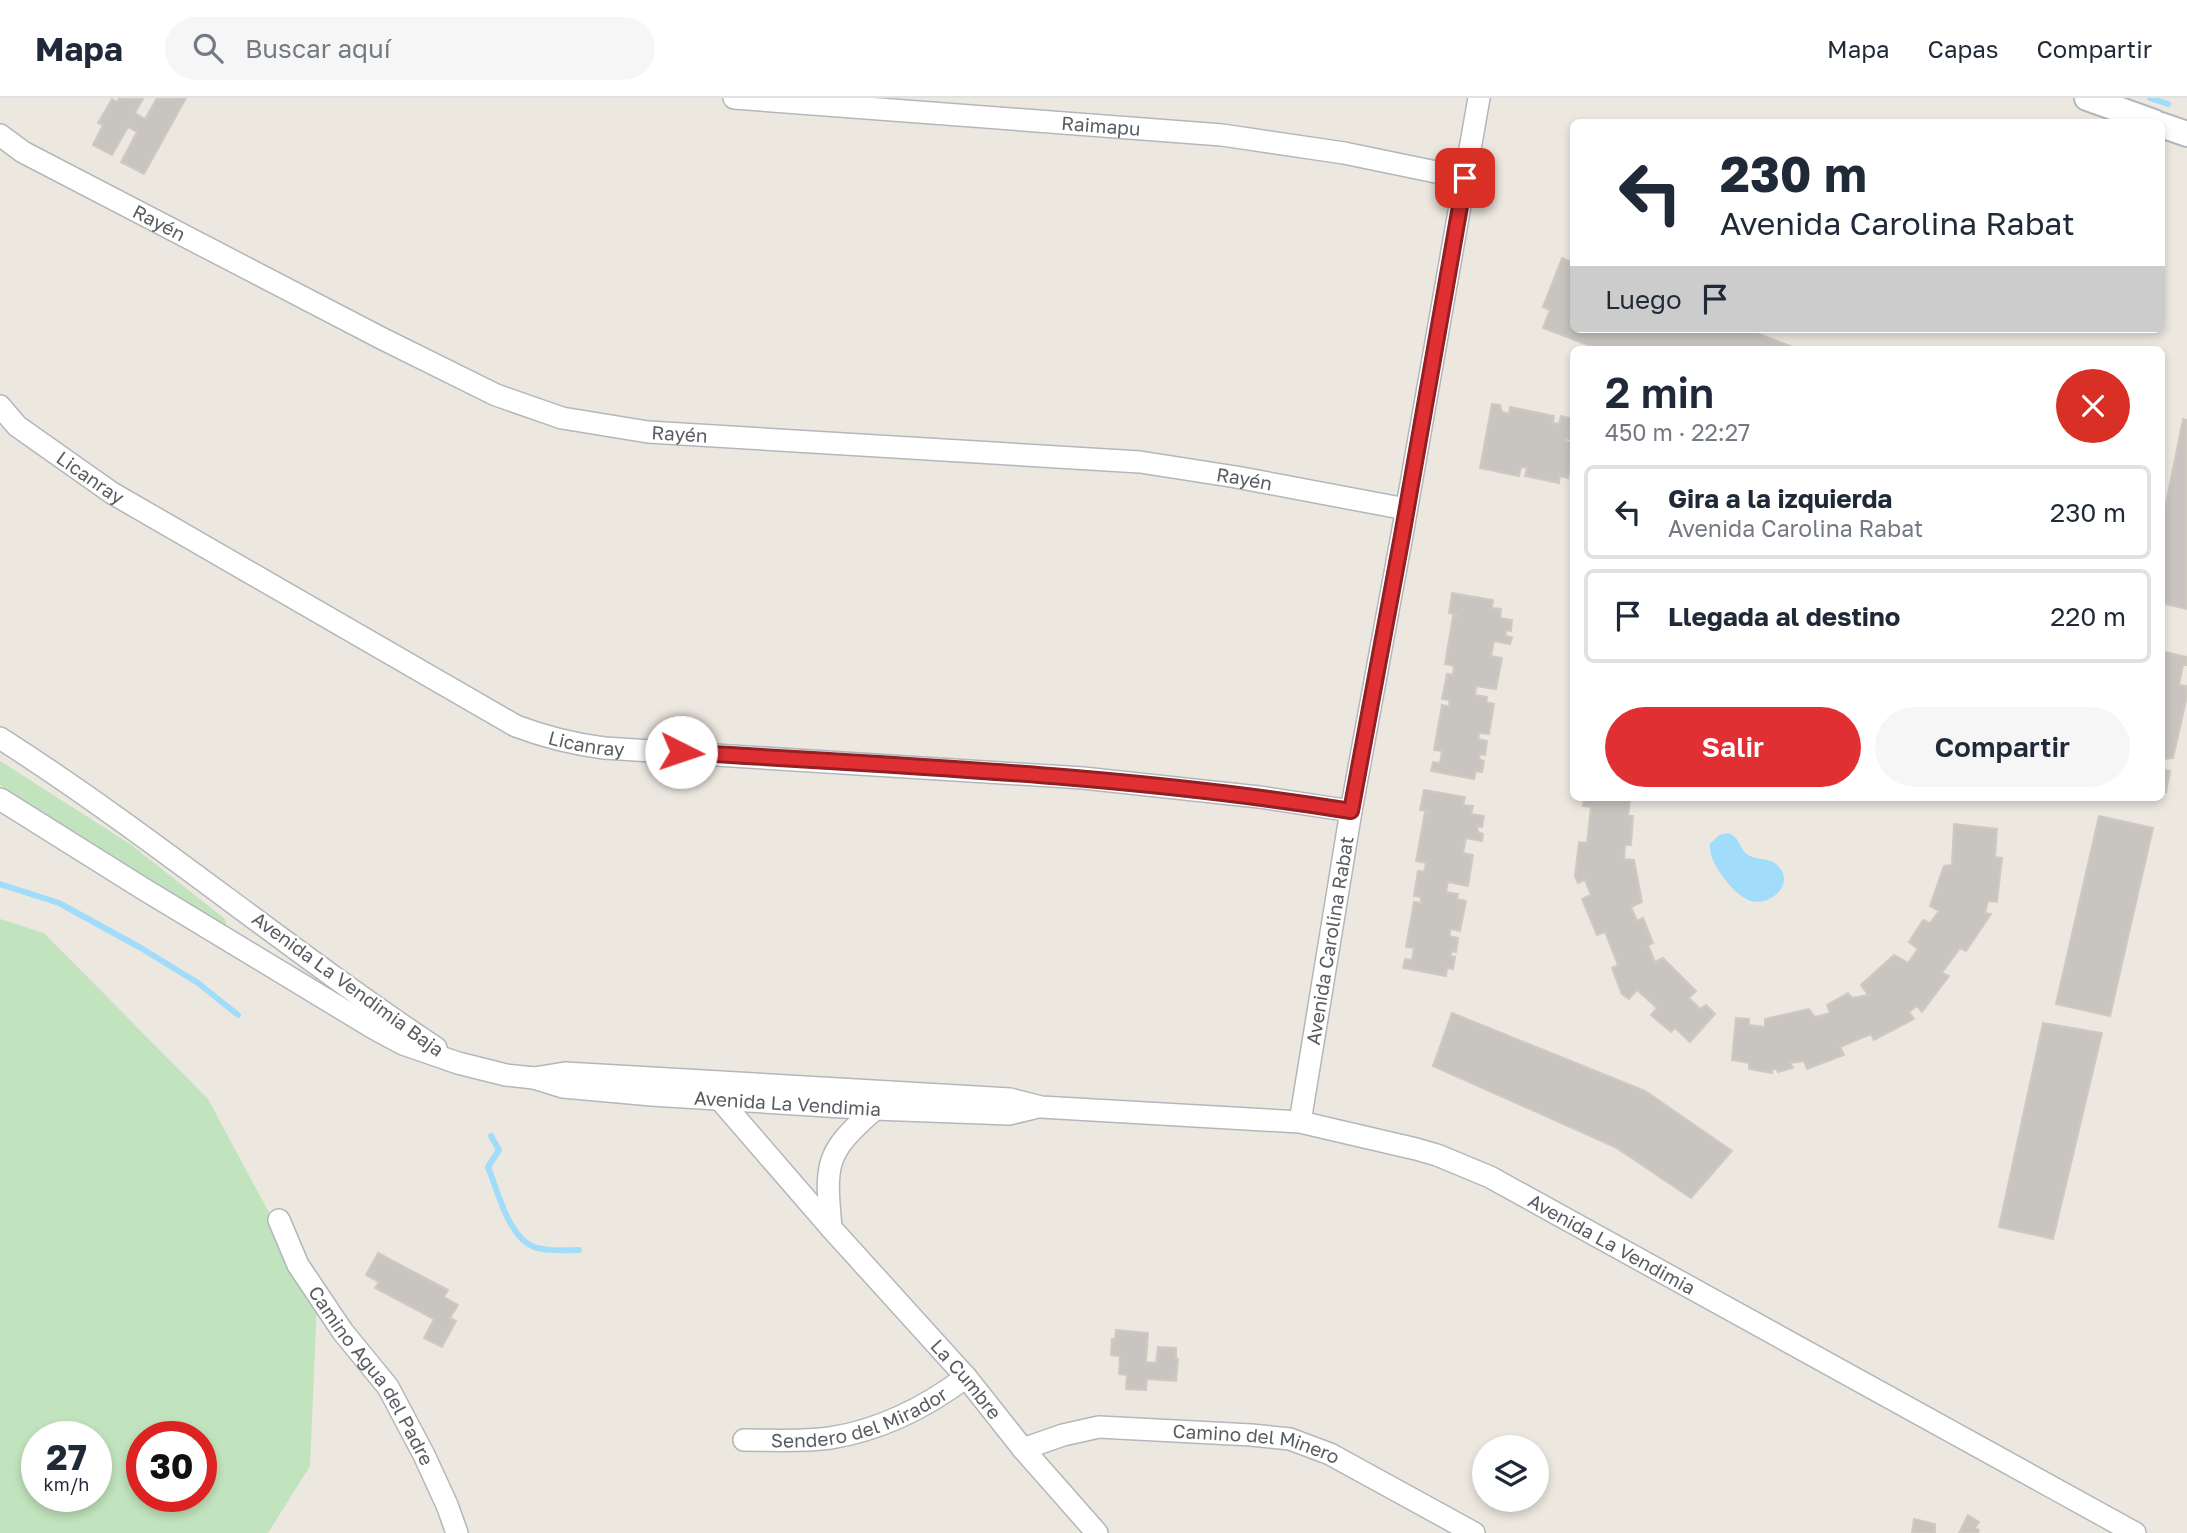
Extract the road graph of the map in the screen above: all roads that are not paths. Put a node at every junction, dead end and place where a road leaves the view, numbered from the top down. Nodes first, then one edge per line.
1 (734, 98) edge
2 (1479, 98) edge
3 (2087, 98) edge
4 (2146, 119) edge
5 (2165, 126) edge
6 (2187, 134) edge
7 (5, 142) edge
8 (1465, 178) junction
9 (0, 406) edge
10 (1406, 509) junction
11 (0, 738) edge
12 (0, 799) edge
13 (1351, 811) junction
14 (246, 911) junction
15 (315, 994) junction
16 (458, 1062) junction
17 (534, 1078) junction
18 (705, 1082) junction
19 (720, 1099) junction
20 (1041, 1107) junction
21 (875, 1109) junction
22 (1300, 1122) junction
23 (279, 1220) dead end
24 (831, 1227) junction
25 (966, 1377) junction
26 (744, 1440) dead end
27 (1023, 1449) junction
28 (457, 1533) edge
29 (1097, 1533) edge
30 (1474, 1533) edge
31 (2135, 1533) edge

1 - 8 street, Raimapu
2 - 8 street, Avenida Carolina Rabat
3 - 4 street
5 - 6 street
7 - 10 street, Rayén
8 - 10 street, Avenida Carolina Rabat
9 - 13 street, Licanray
10 - 13 street, Avenida Carolina Rabat
11 - 14 street, Avenida La Vendimia Baja
12 - 15 street, Avenida La Vendimia Baja
13 - 22 street, Avenida Carolina Rabat
14 - 15 street, Avenida La Vendimia Baja
14 - 16 street, Avenida La Vendimia Baja
15 - 16 street, Avenida La Vendimia Baja
16 - 17 street, Avenida La Vendimia
17 - 18 street, Avenida La Vendimia
17 - 19 street, Avenida La Vendimia
18 - 19 street, La Cumbre
18 - 20 street, Avenida La Vendimia
19 - 21 street, Avenida La Vendimia
19 - 24 street, La Cumbre
20 - 21 street, Avenida La Vendimia
20 - 22 street, Avenida La Vendimia
21 - 24 street
22 - 31 street, Avenida La Vendimia
23 - 28 street, Camino Agua del Padre
24 - 25 street, La Cumbre
25 - 26 street, Sendero del Mirador
25 - 27 street, La Cumbre
27 - 29 street, La Cumbre
27 - 30 street, Camino del Minero

